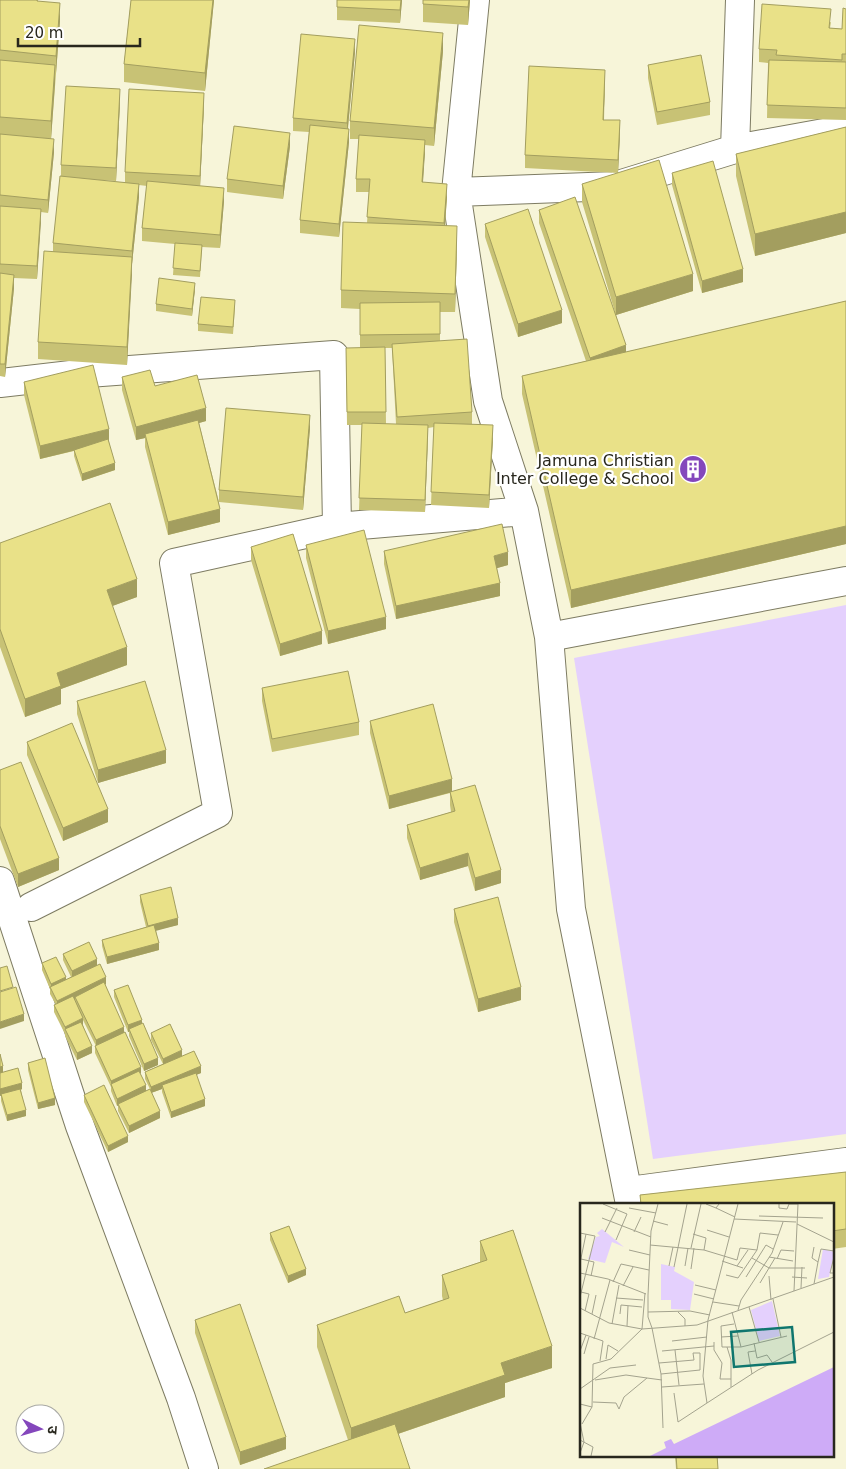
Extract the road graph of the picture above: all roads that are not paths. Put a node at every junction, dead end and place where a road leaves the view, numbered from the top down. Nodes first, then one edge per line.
1 (475, 0) edge
2 (740, 0) edge
3 (846, 130) edge
4 (735, 149) junction
5 (456, 192) junction
6 (0, 383) edge
7 (524, 511) junction
8 (337, 527) junction
9 (846, 581) edge
10 (549, 637) junction
11 (0, 881) edge
12 (31, 907) dead end
13 (846, 1162) edge
14 (629, 1197) edge
15 (204, 1469) edge

1 - 5 street
2 - 4 street
3 - 4 street
4 - 5 street
5 - 7 street
6 - 8 street
7 - 8 street
7 - 10 street
8 - 12 street
9 - 10 street
10 - 14 street
11 - 15 street
13 - 14 street

